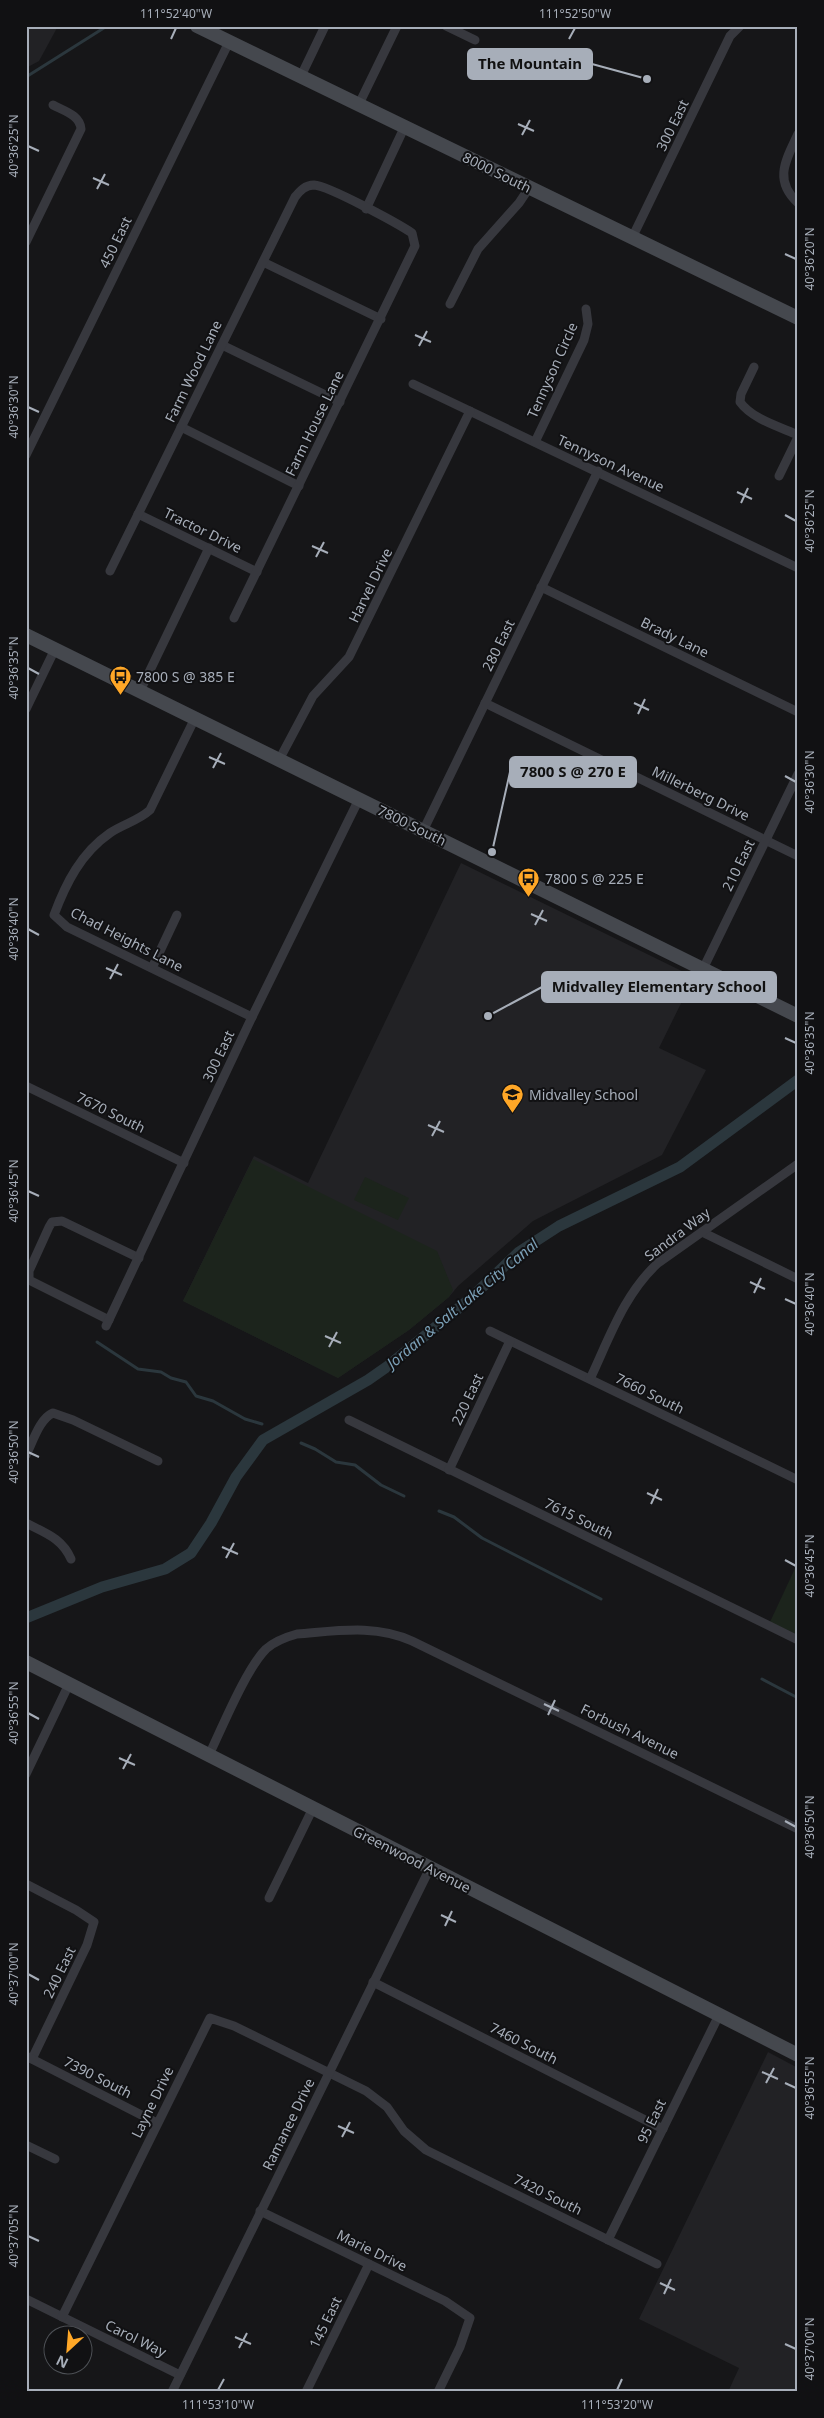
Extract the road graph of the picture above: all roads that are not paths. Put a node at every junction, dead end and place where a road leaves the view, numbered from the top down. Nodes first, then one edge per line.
1 (197, 26) edge
2 (325, 26) edge
3 (397, 26) edge
4 (446, 26) edge
5 (740, 26) edge
6 (475, 40) dead end
7 (229, 42) junction
8 (301, 76) junction
9 (359, 104) junction
10 (53, 105) dead end
11 (406, 126) junction
12 (798, 134) edge
13 (528, 188) junction
14 (798, 203) edge
15 (366, 208) junction
16 (632, 238) junction
17 (26, 242) edge
18 (263, 262) junction
19 (450, 304) dead end
20 (586, 309) dead end
21 (798, 318) edge
22 (381, 319) junction
23 (222, 345) junction
24 (754, 367) dead end
25 (412, 384) dead end
26 (340, 402) junction
27 (470, 411) junction
28 (181, 427) junction
29 (798, 436) edge
30 (535, 442) junction
31 (26, 455) edge
32 (598, 471) junction
33 (779, 476) dead end
34 (299, 486) junction
35 (138, 514) junction
36 (209, 548) junction
37 (798, 568) edge
38 (110, 572) dead end
39 (257, 572) junction
40 (541, 587) junction
41 (234, 618) dead end
42 (26, 635) edge
43 (55, 649) junction
44 (140, 691) junction
45 (485, 703) junction
46 (26, 709) edge
47 (798, 712) edge
48 (195, 718) junction
49 (279, 760) junction
50 (798, 774) edge
51 (359, 800) junction
52 (423, 831) junction
53 (765, 840) junction
54 (798, 856) edge
55 (177, 915) dead end
56 (152, 968) junction
57 (703, 969) junction
58 (798, 1016) edge
59 (252, 1017) junction
60 (26, 1086) edge
61 (184, 1163) junction
62 (798, 1164) edge
63 (702, 1232) junction
64 (139, 1258) junction
65 (798, 1278) edge
66 (490, 1331) dead end
67 (510, 1340) junction
68 (590, 1379) junction
69 (349, 1420) dead end
70 (26, 1455) edge
71 (158, 1461) dead end
72 (449, 1470) junction
73 (798, 1480) edge
74 (26, 1523) edge
75 (71, 1559) dead end
76 (798, 1640) edge
77 (26, 1662) edge
78 (69, 1684) junction
79 (209, 1755) junction
80 (26, 1774) edge
81 (313, 1808) junction
82 (798, 1829) edge
83 (430, 1868) junction
84 (26, 1884) edge
85 (269, 1898) dead end
86 (373, 1982) junction
87 (719, 2015) junction
88 (798, 2055) edge
89 (29, 2057) edge
90 (328, 2072) junction
91 (158, 2123) junction
92 (663, 2129) junction
93 (26, 2145) edge
94 (55, 2159) dead end
95 (260, 2210) junction
96 (608, 2240) junction
97 (369, 2264) junction
98 (657, 2264) dead end
99 (26, 2299) edge
100 (62, 2317) junction
101 (180, 2375) junction
102 (441, 2391) edge
103 (172, 2392) edge
104 (306, 2392) edge

1 - 7 street, 8000 South
2 - 8 street
3 - 9 street
4 - 6 street
5 - 16 street, 300 East
7 - 8 street, 8000 South
7 - 31 street, 450 East
8 - 9 street, 8000 South
9 - 11 street, 8000 South
10 - 17 street
11 - 13 street, 8000 South
11 - 15 street
12 - 14 street
13 - 16 street, 8000 South
13 - 19 street
15 - 18 street, Farm Wood Lane
15 - 22 street, Farm House Lane
16 - 21 street, 8000 South
18 - 22 street
18 - 23 street, Farm Wood Lane
20 - 30 street, Tennyson Circle
22 - 26 street, Farm House Lane
23 - 26 street
23 - 28 street, Farm Wood Lane
24 - 29 street
25 - 27 street, Tennyson Avenue
26 - 34 street, Farm House Lane
27 - 30 street, Tennyson Avenue
27 - 49 street, Harvel Drive
28 - 34 street
28 - 35 street, Farm Wood Lane
29 - 33 street
30 - 32 street, Tennyson Avenue
32 - 37 street, Tennyson Avenue
32 - 40 street, 280 East
34 - 39 street, Farm House Lane
35 - 36 street, Tractor Drive
35 - 38 street, Farm Wood Lane
36 - 39 street, Tractor Drive
36 - 44 street
39 - 41 street, Farm House Lane
40 - 45 street, 280 East
40 - 47 street, Brady Lane
42 - 43 street, 7800 South
43 - 44 street, 7800 South
43 - 46 street
44 - 48 street, 7800 South
45 - 52 street, 280 East
45 - 53 street, Millerberg Drive
48 - 49 street, 7800 South
48 - 56 street, Chad Heights Lane
49 - 51 street, 7800 South
50 - 53 street, 210 East
51 - 52 street, 7800 South
51 - 59 street, 300 East
52 - 57 street, 7800 South
53 - 54 street, Millerberg Drive
53 - 57 street, 210 East
55 - 56 street
56 - 59 street, Chad Heights Lane
57 - 58 street, 7800 South
59 - 61 street, 300 East
60 - 61 street, 7670 South
61 - 64 street, 300 East
62 - 63 street, Sandra Way
63 - 65 street
63 - 68 street, Sandra Way
64 - 64 street, 300 East
66 - 67 street, 7660 South
67 - 68 street, 7660 South
67 - 72 street, 220 East
68 - 73 street, 7660 South
69 - 72 street, 7615 South
70 - 71 street
72 - 76 street, 7615 South
74 - 75 street
77 - 78 street, Greenwood Avenue
78 - 79 street, Greenwood Avenue
78 - 80 street
79 - 81 street, Greenwood Avenue
79 - 82 street, Forbush Avenue
81 - 83 street, Greenwood Avenue
81 - 85 street
83 - 86 street, Ramanee Drive
83 - 87 street, Greenwood Avenue
84 - 89 street, 240 East
86 - 90 street, Ramanee Drive
86 - 92 street, 7460 South
87 - 88 street, Greenwood Avenue
87 - 92 street, 95 East
89 - 91 street, 7390 South
90 - 91 street, Layne Drive
90 - 95 street, Ramanee Drive
90 - 96 street, 7420 South
91 - 100 street, Layne Drive
92 - 96 street, 95 East
93 - 94 street
95 - 97 street, Marie Drive
95 - 101 street, Ramanee Drive
96 - 98 street, 7420 South
97 - 102 street, Marie Drive
97 - 104 street, 145 East
99 - 100 street, Carol Way
100 - 101 street, Carol Way
101 - 103 street, Ramanee Drive

